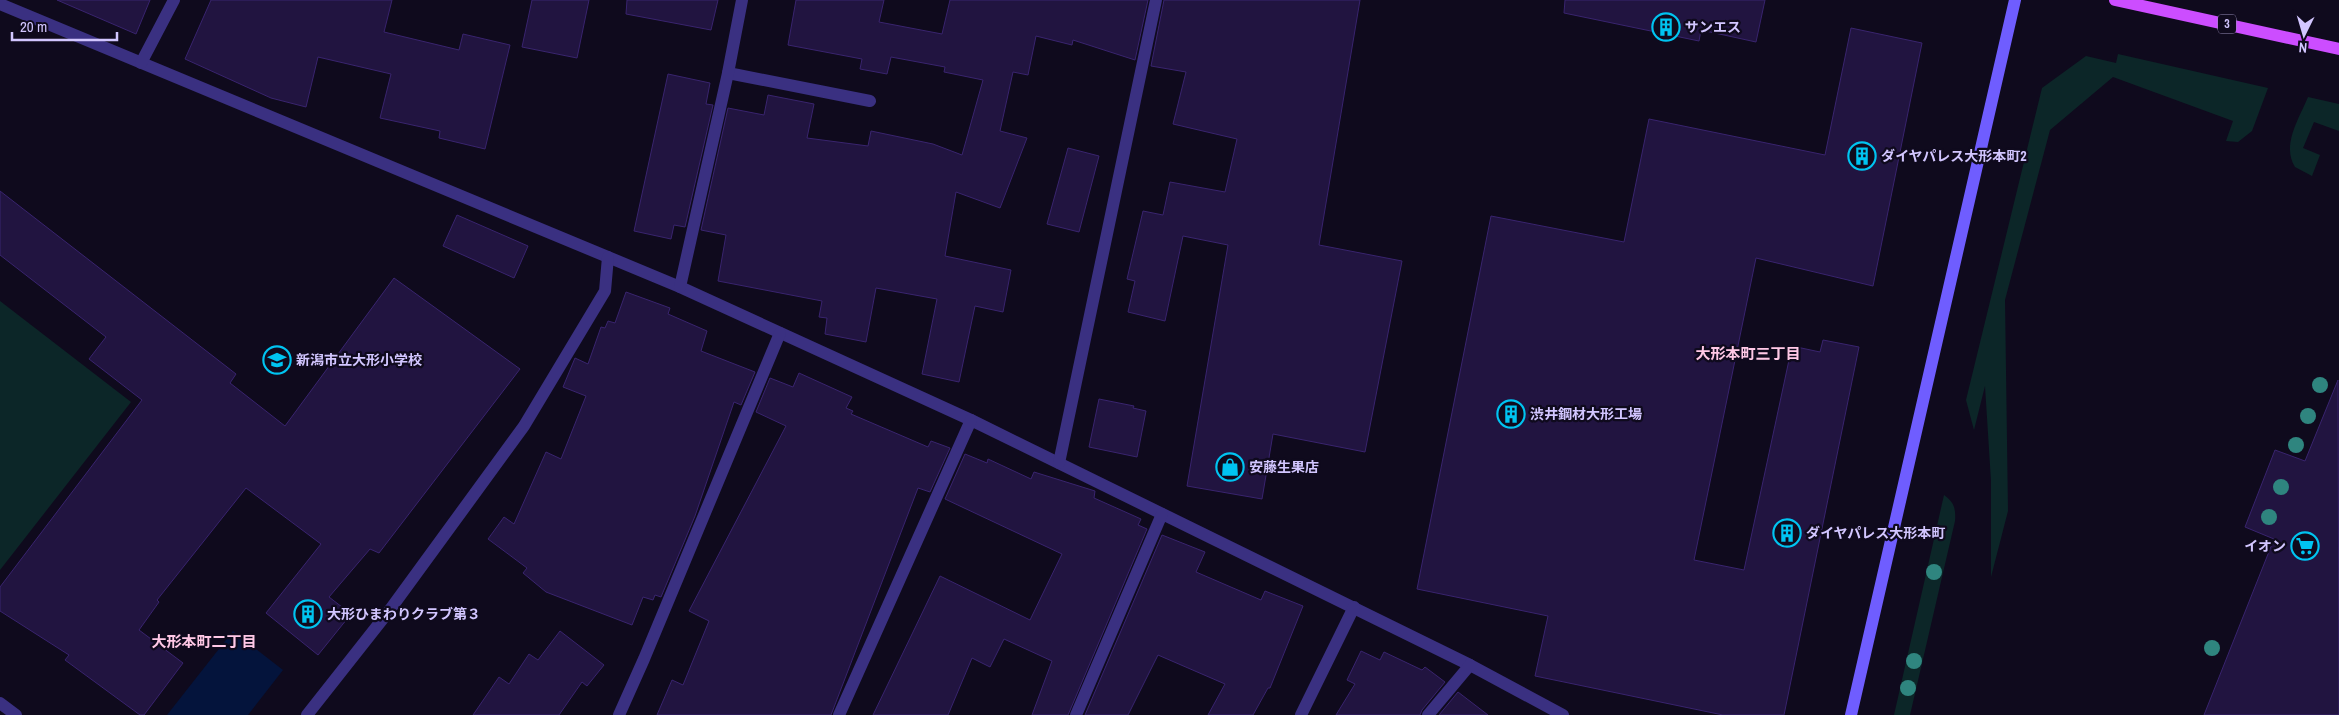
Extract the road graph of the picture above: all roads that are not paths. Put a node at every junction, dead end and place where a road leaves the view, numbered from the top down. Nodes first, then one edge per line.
1 (174, 0) edge
2 (742, 0) edge
3 (1156, 0) edge
4 (2015, 0) edge
5 (2115, 0) edge
6 (0, 4) edge
7 (2339, 49) edge
8 (141, 63) junction
9 (728, 73) junction
10 (870, 101) dead end
11 (608, 257) junction
12 (680, 287) junction
13 (780, 332) junction
14 (971, 420) junction
15 (1059, 463) junction
16 (1162, 514) junction
17 (1354, 607) junction
18 (1470, 665) junction
19 (0, 703) edge
20 (16, 715) edge
21 (307, 715) edge
22 (619, 715) edge
23 (839, 715) edge
24 (1076, 715) edge
25 (1301, 715) edge
26 (1428, 715) edge
27 (1563, 715) edge
28 (1851, 715) edge

1 - 8 street
2 - 9 street
3 - 15 street
4 - 28 street
5 - 7 main road, 3
6 - 8 street
8 - 11 street
9 - 10 street
9 - 12 street
11 - 12 street
11 - 21 street
12 - 13 street
13 - 14 street
13 - 22 street
14 - 15 street
14 - 23 street
15 - 16 street
16 - 17 street
16 - 24 street
17 - 18 street
17 - 25 street
18 - 26 street
18 - 27 street
19 - 20 street

